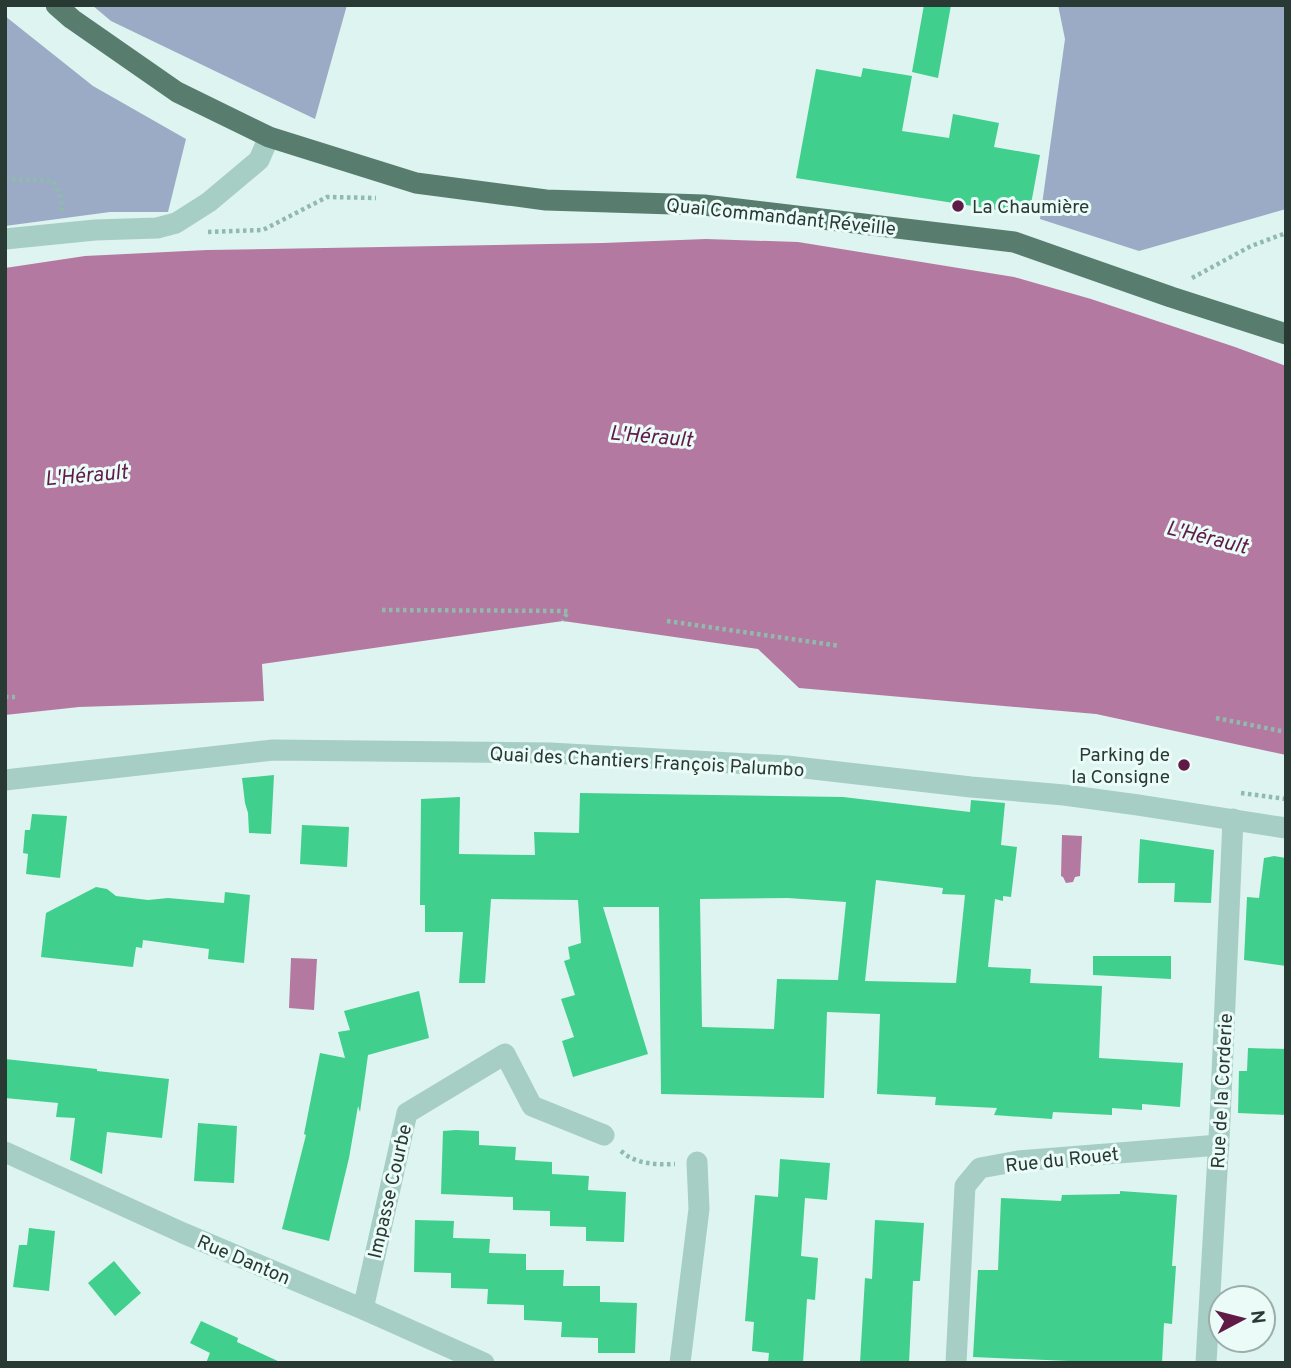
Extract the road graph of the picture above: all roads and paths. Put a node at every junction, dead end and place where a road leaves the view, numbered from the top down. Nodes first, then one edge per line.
1 (56, 5) edge
2 (269, 137) junction
3 (5, 179) edge
4 (387, 201) dead end
5 (229, 231) dead end
6 (66, 233) junction
7 (1286, 233) edge
8 (5, 239) edge
9 (1171, 297) junction
10 (1286, 334) edge
11 (382, 610) dead end
12 (563, 621) dead end
13 (667, 621) dead end
14 (840, 646) dead end
15 (5, 697) edge
16 (15, 697) dead end
17 (1216, 718) dead end
18 (1286, 732) edge
19 (5, 780) edge
20 (1233, 819) junction
21 (1286, 828) edge
22 (604, 1135) joint
23 (1219, 1145) junction
24 (7, 1159) edge
25 (696, 1162) joint
26 (363, 1309) junction
27 (484, 1363) edge
28 (680, 1363) edge
29 (956, 1363) edge
30 (1206, 1363) edge

1 - 2 main road, Quai Commandant Réveille
2 - 6 street
2 - 9 main road, Quai Commandant Réveille
3 - 6 path
4 - 5 path
6 - 8 street
7 - 9 path
9 - 10 main road, Quai Commandant Réveille
11 - 12 path
13 - 14 path
15 - 16 path
17 - 18 path
19 - 20 street, Quai des Chantiers François Palumbo
20 - 21 street, Quai des Chantiers François Palumbo
20 - 23 street, Rue de la Corderie
22 - 25 path
22 - 26 street, Impasse Courbe
23 - 29 street, Rue du Rouet
23 - 30 street, Rue de la Corderie
24 - 26 street, Rue Danton
25 - 28 street
26 - 27 street, Rue Danton

